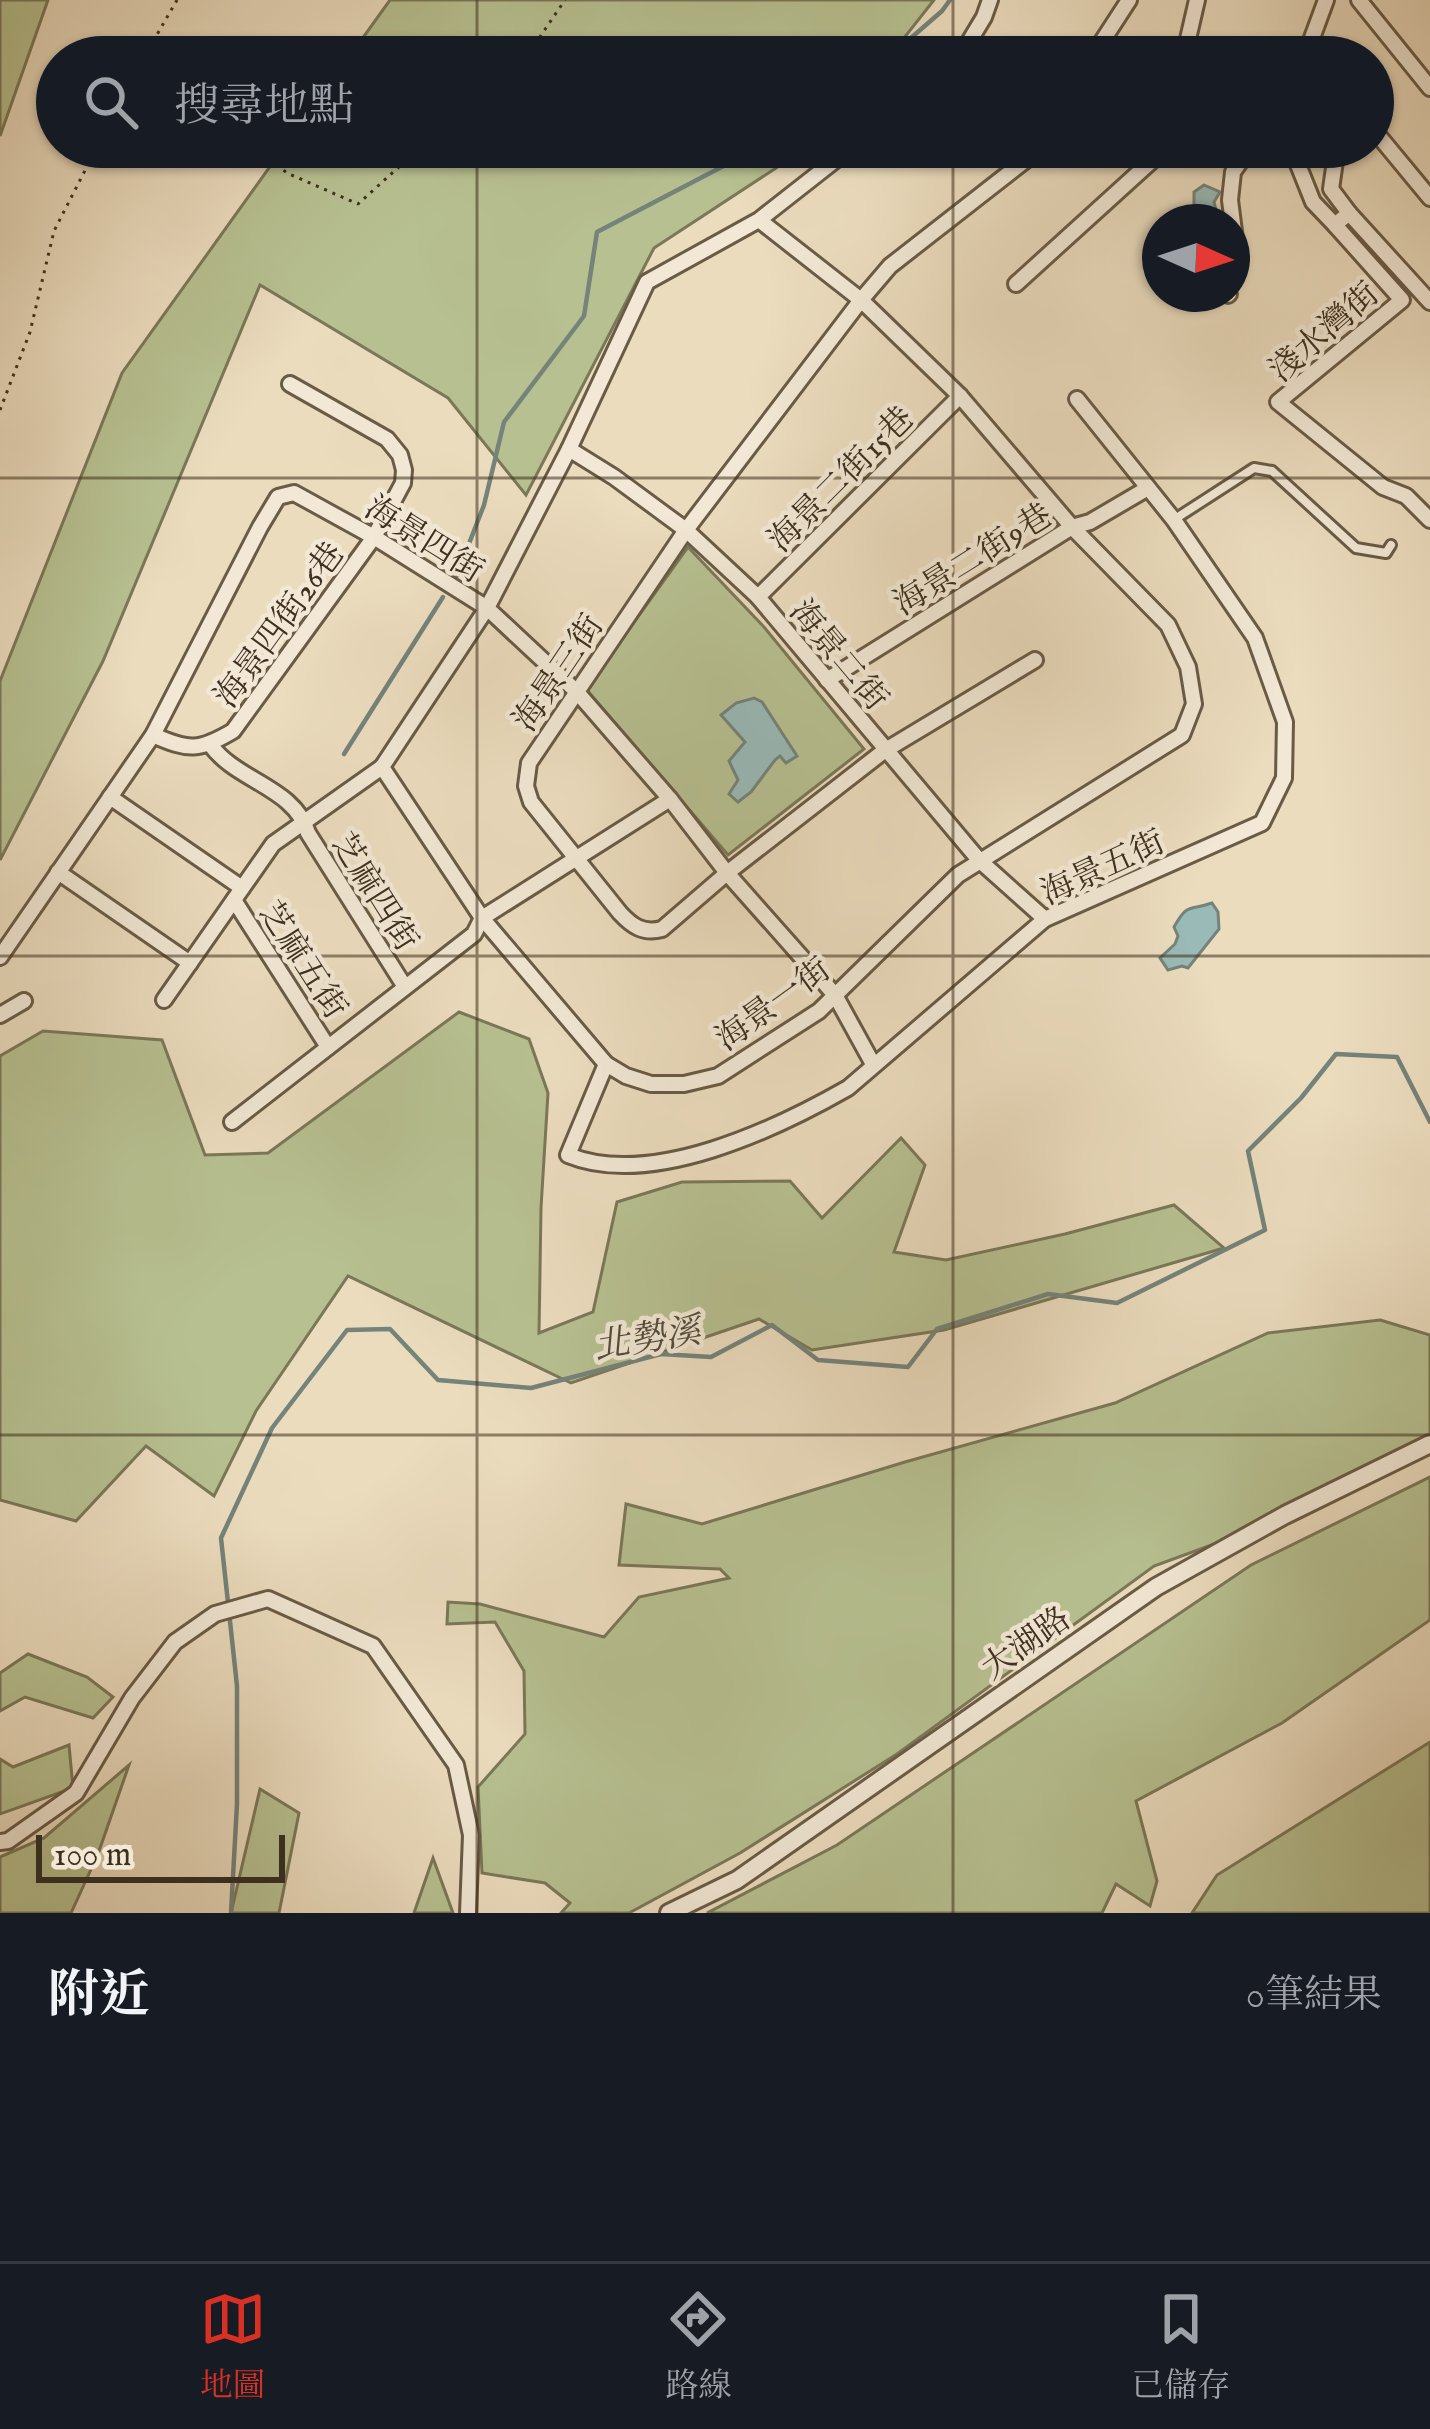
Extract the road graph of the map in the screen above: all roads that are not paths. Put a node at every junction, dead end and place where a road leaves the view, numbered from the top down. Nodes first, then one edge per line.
1 (990, 0) edge
2 (1129, 0) edge
3 (1197, 0) edge
4 (1326, 0) edge
5 (1359, 0) edge
6 (1316, 28) junction
7 (973, 36) edge
8 (1106, 36) edge
9 (1189, 36) edge
10 (1313, 36) edge
11 (1317, 36) edge
12 (1388, 36) edge
13 (1394, 43) edge
14 (1430, 88) edge
15 (1394, 154) edge
16 (825, 168) edge
17 (1015, 168) edge
18 (1143, 168) edge
19 (1236, 168) edge
20 (1299, 168) edge
21 (1334, 168) edge
22 (1430, 198) edge
23 (1231, 204) edge
24 (1349, 213) junction
25 (759, 220) junction
26 (1335, 225) junction
27 (1016, 284) dead end
28 (861, 300) junction
29 (1430, 302) edge
30 (290, 384) dead end
31 (960, 396) junction
32 (1077, 399) dead end
33 (569, 449) junction
34 (1148, 488) junction
35 (1174, 520) junction
36 (1430, 520) edge
37 (1072, 527) junction
38 (686, 530) junction
39 (374, 537) junction
40 (1391, 545) dead end
41 (758, 597) junction
42 (487, 608) junction
43 (1035, 660) dead end
44 (827, 680) junction
45 (577, 692) junction
46 (153, 735) junction
47 (210, 744) junction
48 (884, 751) junction
49 (382, 767) junction
50 (110, 797) junction
51 (670, 799) junction
52 (305, 822) junction
53 (578, 859) junction
54 (979, 860) junction
55 (58, 872) junction
56 (727, 872) junction
57 (238, 894) junction
58 (482, 918) junction
59 (1046, 919) junction
60 (0, 957) edge
61 (190, 963) junction
62 (405, 988) junction
63 (835, 995) junction
64 (164, 1000) dead end
65 (24, 1001) dead end
66 (0, 1015) edge
67 (328, 1047) junction
68 (606, 1064) junction
69 (873, 1064) junction
70 (232, 1122) dead end
71 (1430, 1444) edge
72 (0, 1842) edge
73 (469, 1913) edge
74 (669, 1913) edge

1 - 7 street
2 - 8 street
3 - 9 street
4 - 6 street
5 - 12 street
6 - 10 street
6 - 11 street
13 - 14 street
15 - 22 street
16 - 25 street
17 - 28 street, 海景三街
18 - 27 street
19 - 23 street
20 - 26 street
21 - 24 street, 淺水灣街
24 - 26 street
24 - 29 street, 淺水灣街
25 - 28 street, 海景一街
25 - 33 street
26 - 36 street, 淺水灣街
28 - 31 street, 海景一街
28 - 38 street, 海景三街
30 - 39 street, 海景四街26巷
31 - 37 street, 海景一街
31 - 41 street, 海景二街15巷
32 - 34 street, 海景五街
33 - 38 street, 海景二街
33 - 42 street
34 - 35 street, 海景五街
34 - 37 street, 海景二街9巷
35 - 40 lane
35 - 59 street, 海景五街
37 - 44 street, 海景二街9巷
37 - 54 street, 海景一街
38 - 41 street, 海景二街
38 - 45 street, 海景三街
39 - 42 street, 海景四街
39 - 46 street, 海景四街
39 - 47 street, 海景四街26巷
41 - 44 street, 海景二街
42 - 45 street, 海景四街
42 - 49 street
43 - 48 street, 海景三街
44 - 48 street, 海景二街
45 - 51 street, 海景四街
45 - 53 street, 海景三街
46 - 47 street, 海景四街26巷
46 - 50 street, 海景四街
47 - 52 street
48 - 54 street, 海景二街
48 - 56 street, 海景三街
49 - 52 street
49 - 58 street, 海景一街
50 - 55 street, 海景四街
50 - 57 street
51 - 53 street
51 - 56 street, 海景四街
52 - 57 street
52 - 62 street, 芝麻四街
53 - 56 street, 海景三街
53 - 58 street
54 - 59 street, 海景二街
54 - 63 street, 海景一街
55 - 60 street, 海景四街
55 - 61 street
56 - 63 street, 海景四街
57 - 61 street
57 - 67 street, 芝麻五街
58 - 62 street
58 - 68 street, 海景一街
59 - 69 street, 海景五街
61 - 64 street
62 - 67 street
63 - 68 street, 海景一街
63 - 69 street, 海景四街
65 - 66 street
67 - 70 street
68 - 69 street, 海景五街
71 - 74 street, 大湖路
72 - 73 street

